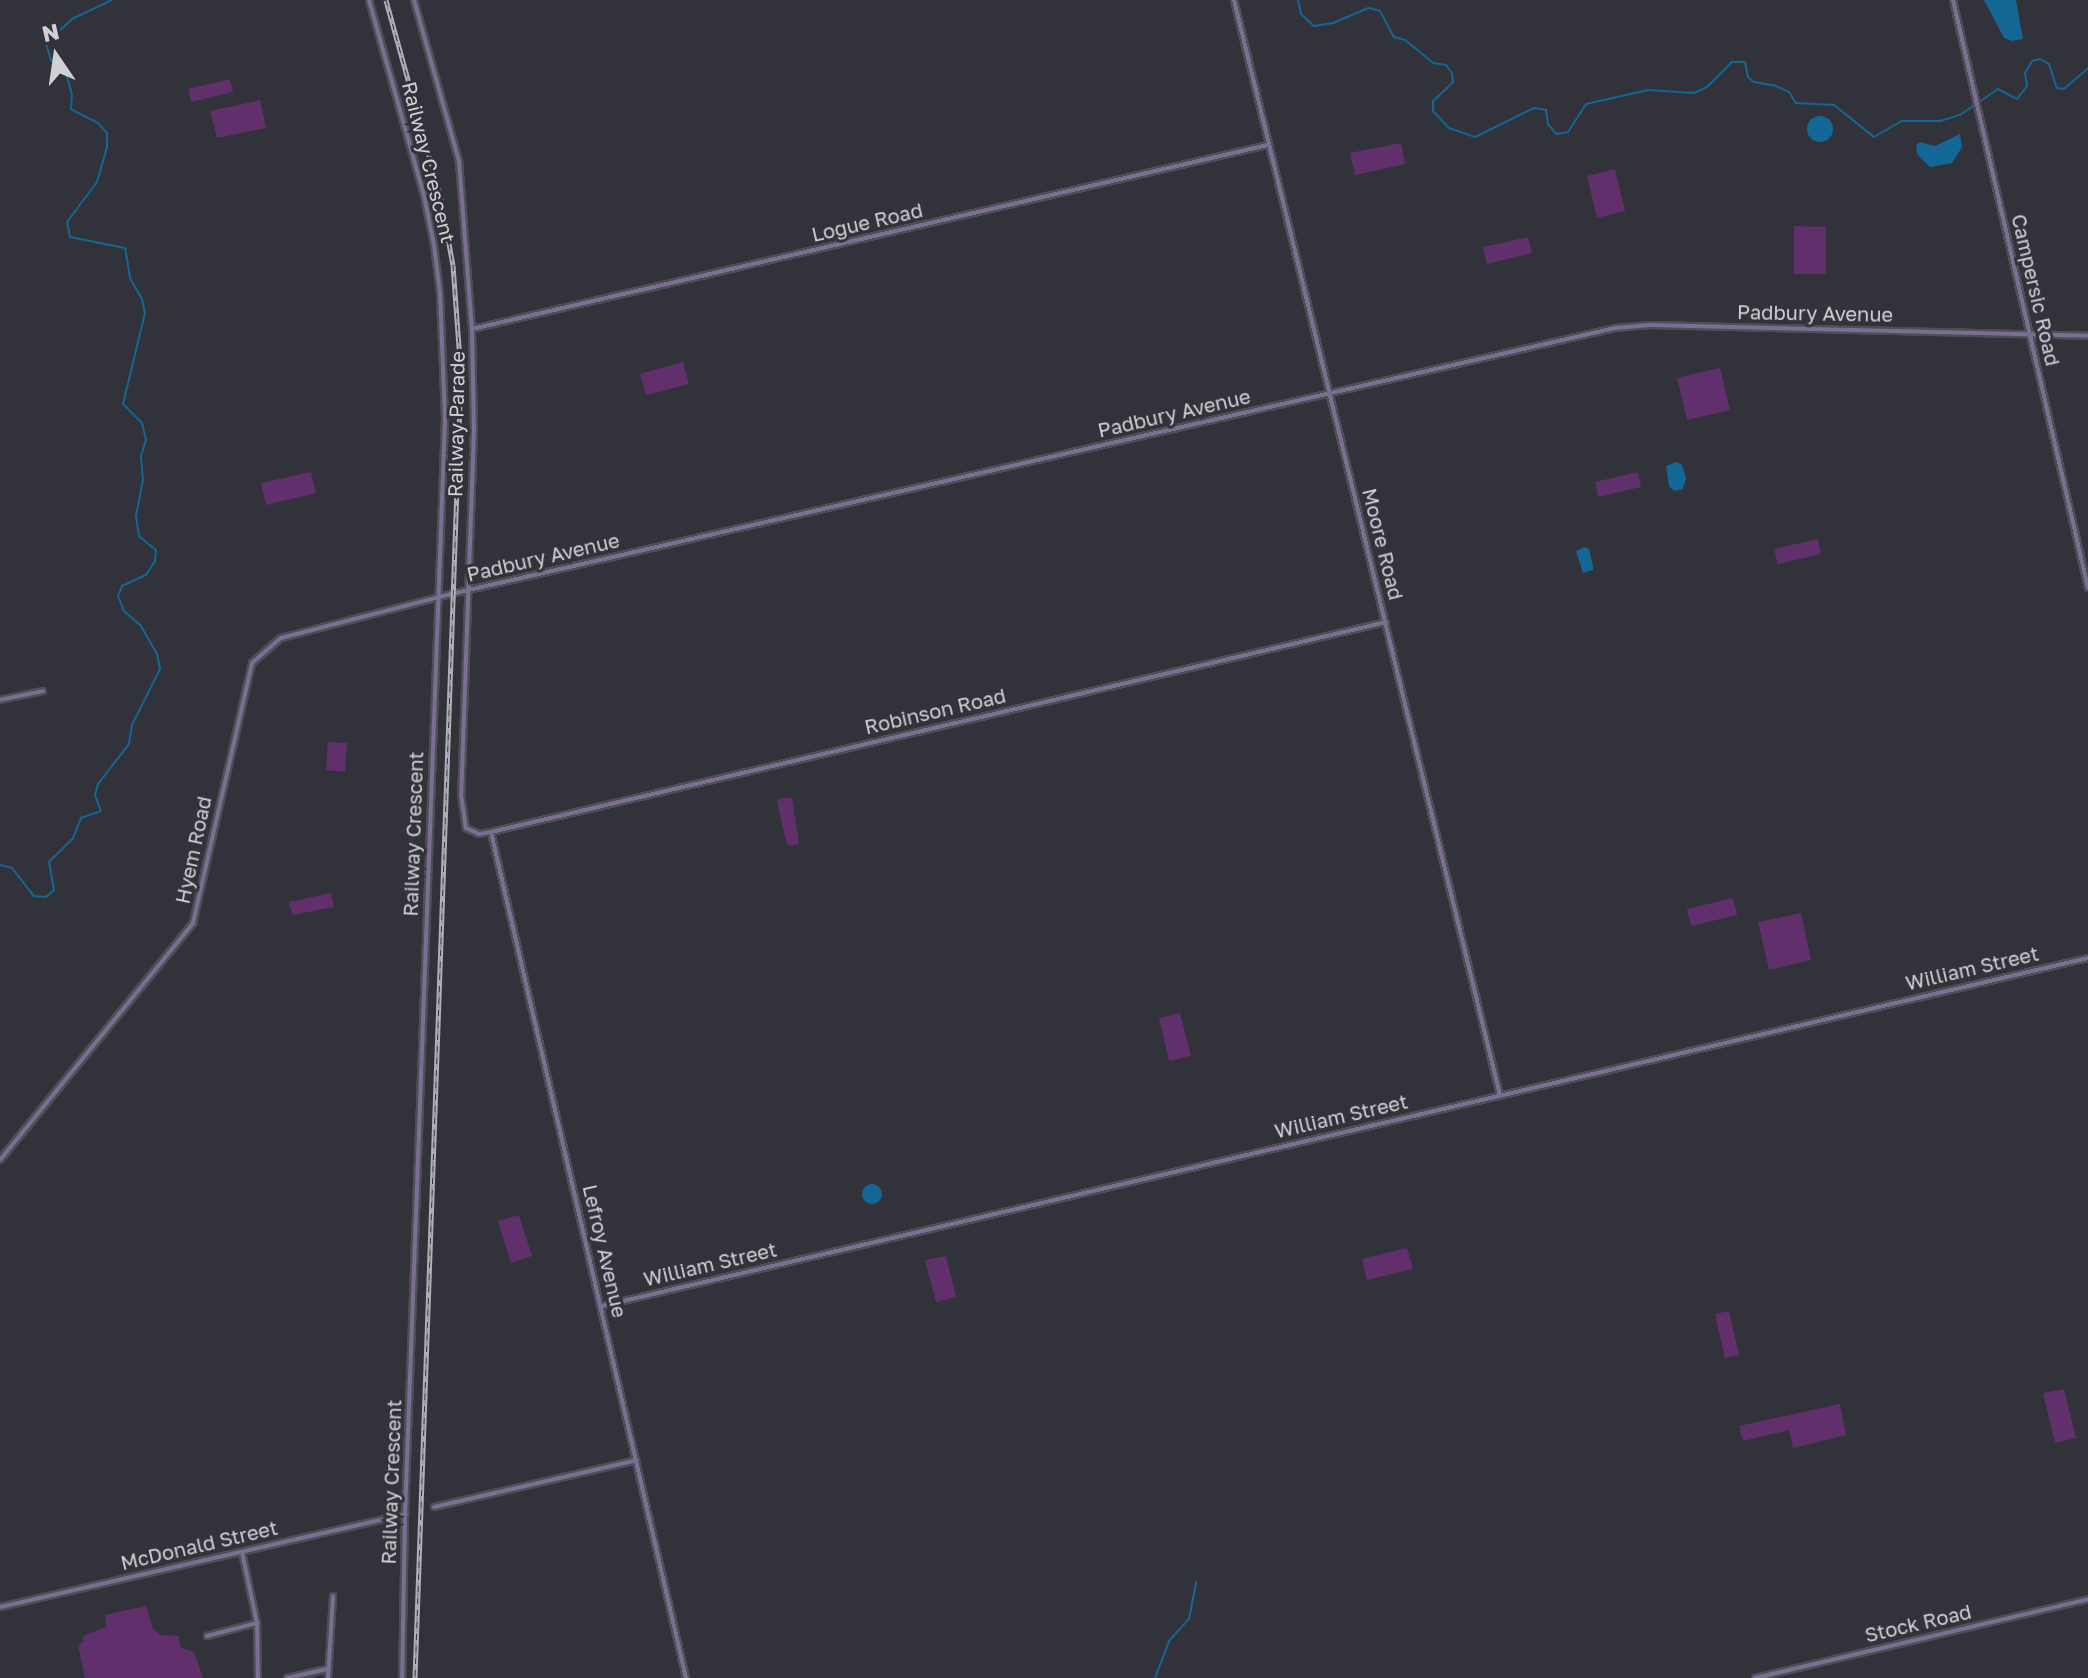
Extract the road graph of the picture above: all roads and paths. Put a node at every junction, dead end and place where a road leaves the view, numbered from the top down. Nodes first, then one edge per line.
1 (369, 0) edge
2 (414, 0) edge
3 (1234, 0) edge
4 (1953, 0) edge
5 (1268, 145) junction
6 (472, 329) junction
7 (2029, 334) junction
8 (2088, 336) edge
9 (1330, 394) junction
10 (2088, 588) edge
11 (467, 591) junction
12 (437, 597) junction
13 (1386, 622) junction
14 (281, 638) joint
15 (43, 691) dead end
16 (0, 700) edge
17 (491, 832) junction
18 (2088, 958) edge
19 (1500, 1095) junction
20 (0, 1160) edge
21 (602, 1306) junction
22 (637, 1460) junction
23 (434, 1507) dead end
24 (405, 1514) junction
25 (242, 1552) junction
26 (333, 1596) dead end
27 (2088, 1599) edge
28 (0, 1607) edge
29 (257, 1623) junction
30 (207, 1636) dead end
31 (328, 1669) junction
32 (1764, 1677) edge
33 (258, 1678) edge
34 (287, 1678) edge
35 (328, 1678) edge
36 (402, 1678) edge
37 (686, 1678) edge
38 (1755, 1678) edge

1 - 12 street, Railway Crescent
2 - 6 street, Railway Parade
3 - 5 street, Moore Road
4 - 7 street, Campersic Road
5 - 6 street, Logue Road
5 - 9 street, Moore Road
6 - 11 street, Railway Parade
7 - 8 street, Padbury Avenue
7 - 9 street, Padbury Avenue
7 - 10 street, Campersic Road
9 - 11 street, Padbury Avenue
9 - 13 street, Moore Road
11 - 12 street, Padbury Avenue
11 - 17 street, Railway Parade
12 - 14 street, Padbury Avenue
12 - 24 street, Railway Crescent
13 - 17 street, Robinson Road
13 - 19 street, Moore Road
14 - 20 street, Hyem Road
15 - 16 street
17 - 21 street, Lefroy Avenue
18 - 19 street, William Street
19 - 21 street, William Street
21 - 22 street, Lefroy Avenue
22 - 23 street
22 - 37 street, Lefroy Avenue
24 - 25 street, McDonald Street
24 - 36 street, Railway Crescent
25 - 28 street, McDonald Street
25 - 29 street
26 - 31 street
27 - 32 street, Stock Road
29 - 30 street
29 - 33 street
31 - 34 street
31 - 35 street
32 - 38 street, Stock Road

